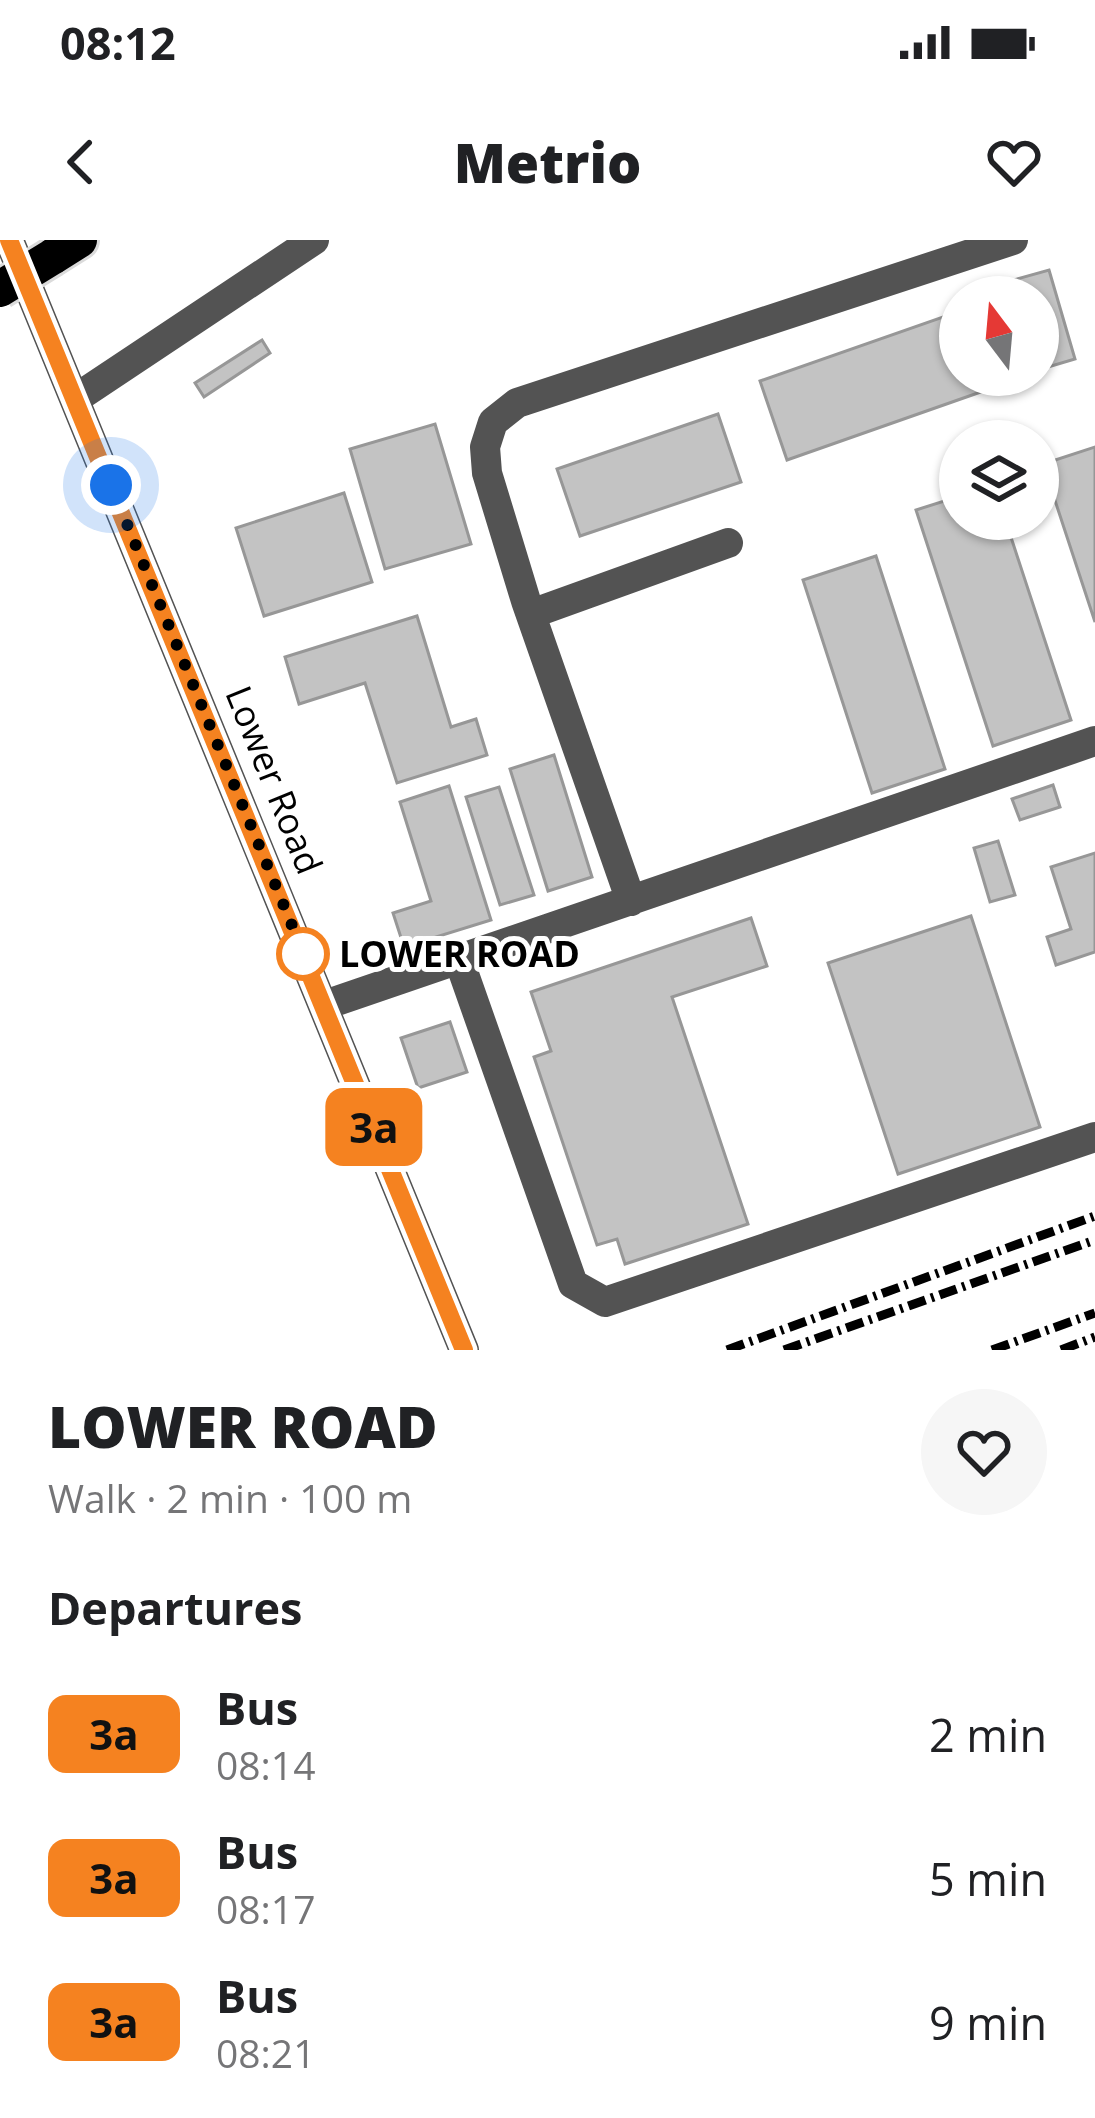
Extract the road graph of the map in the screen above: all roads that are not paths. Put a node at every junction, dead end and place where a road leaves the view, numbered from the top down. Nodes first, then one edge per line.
1 (9, 240) edge
2 (314, 240) edge
3 (1013, 240) edge
4 (66, 248) edge
5 (0, 290) edge
6 (75, 399) junction
7 (728, 543) dead end
8 (531, 614) junction
9 (1095, 741) edge
10 (631, 901) junction
11 (459, 960) junction
12 (325, 1006) junction
13 (1095, 1137) edge
14 (464, 1350) edge

1 - 6 street, Lower Road
2 - 6 street
3 - 8 street
4 - 5 highway, bridge
6 - 12 street, Lower Road
7 - 8 street
8 - 10 street
9 - 10 street
10 - 11 street
11 - 12 street
11 - 13 street
12 - 14 street, Lower Road

